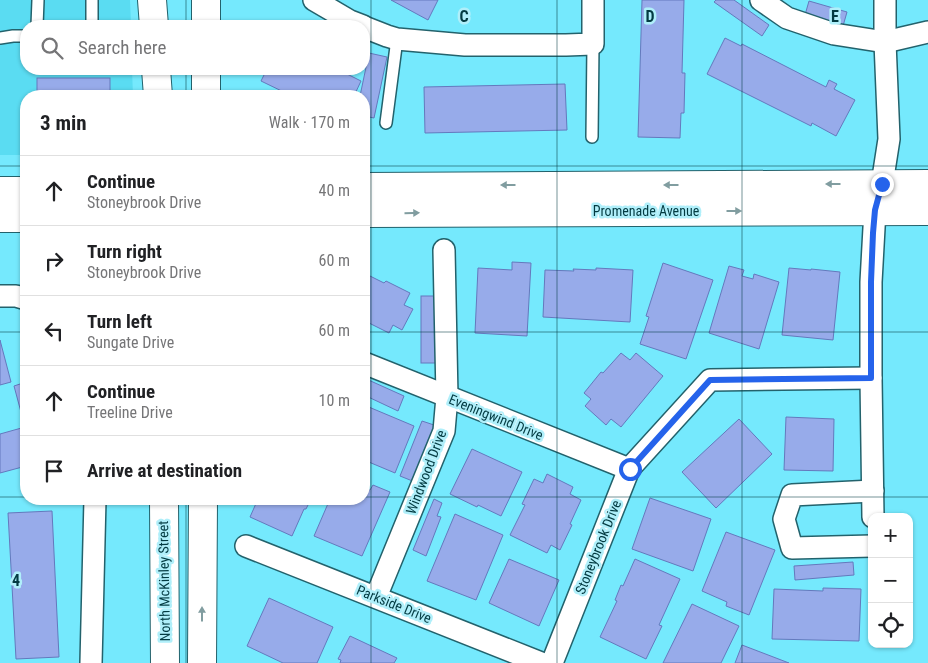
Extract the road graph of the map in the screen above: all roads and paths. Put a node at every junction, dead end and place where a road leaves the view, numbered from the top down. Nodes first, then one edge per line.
1 (38, 0) edge
2 (92, 0) edge
3 (152, 0) edge
4 (206, 0) edge
5 (314, 0) edge
6 (593, 0) edge
7 (761, 0) edge
8 (885, 0) edge
9 (37, 20) edge
10 (92, 20) edge
11 (154, 20) edge
12 (206, 20) edge
13 (348, 20) edge
14 (370, 29) edge
15 (928, 32) edge
16 (20, 36) edge
17 (0, 38) edge
18 (397, 39) junction
19 (885, 42) junction
20 (593, 44) junction
21 (156, 75) edge
22 (206, 75) edge
23 (158, 90) edge
24 (206, 90) edge
25 (386, 123) dead end
26 (592, 137) dead end
27 (882, 184) junction
28 (928, 184) edge
29 (370, 187) edge
30 (0, 191) edge
31 (20, 191) edge
32 (875, 210) junction
33 (928, 211) edge
34 (370, 213) edge
35 (0, 218) edge
36 (20, 218) edge
37 (444, 250) dead end
38 (0, 296) edge
39 (20, 297) edge
40 (370, 365) edge
41 (871, 378) junction
42 (447, 397) junction
43 (630, 469) junction
44 (872, 491) junction
45 (95, 505) edge
46 (164, 505) edge
47 (203, 505) edge
48 (873, 513) edge
49 (246, 546) dead end
50 (868, 546) edge
51 (376, 598) junction
52 (92, 663) edge
53 (166, 663) edge
54 (202, 663) edge
55 (541, 663) edge
56 (552, 663) edge

1 - 9 lane
2 - 10 lane
3 - 11 main road
4 - 12 main road
5 - 13 street
6 - 20 street
7 - 19 street
8 - 19 street
14 - 18 street
15 - 19 street
16 - 17 lane
18 - 20 street
18 - 25 lane
19 - 27 street
20 - 26 lane
21 - 23 main road
22 - 24 main road
27 - 28 main road, Promenade Avenue
27 -> 29 main road, Promenade Avenue
27 - 32 street
30 - 31 main road
32 - 33 main road, Promenade Avenue
34 -> 32 main road, Promenade Avenue
32 - 41 street
35 - 36 main road
37 - 42 street, Windwood Drive
38 - 39 street
40 - 42 street, Eveningwind Drive
41 - 43 street, Stoneybrook Drive
41 - 44 street
42 - 43 street, Eveningwind Drive
42 - 51 street, Windwood Drive
43 - 56 street, Stoneybrook Drive
44 - 48 street
44 - 50 street
45 - 52 street
46 - 53 main road, North McKinley Street
54 -> 47 main road
49 - 51 street, Parkside Drive
51 - 55 street, Parkside Drive

